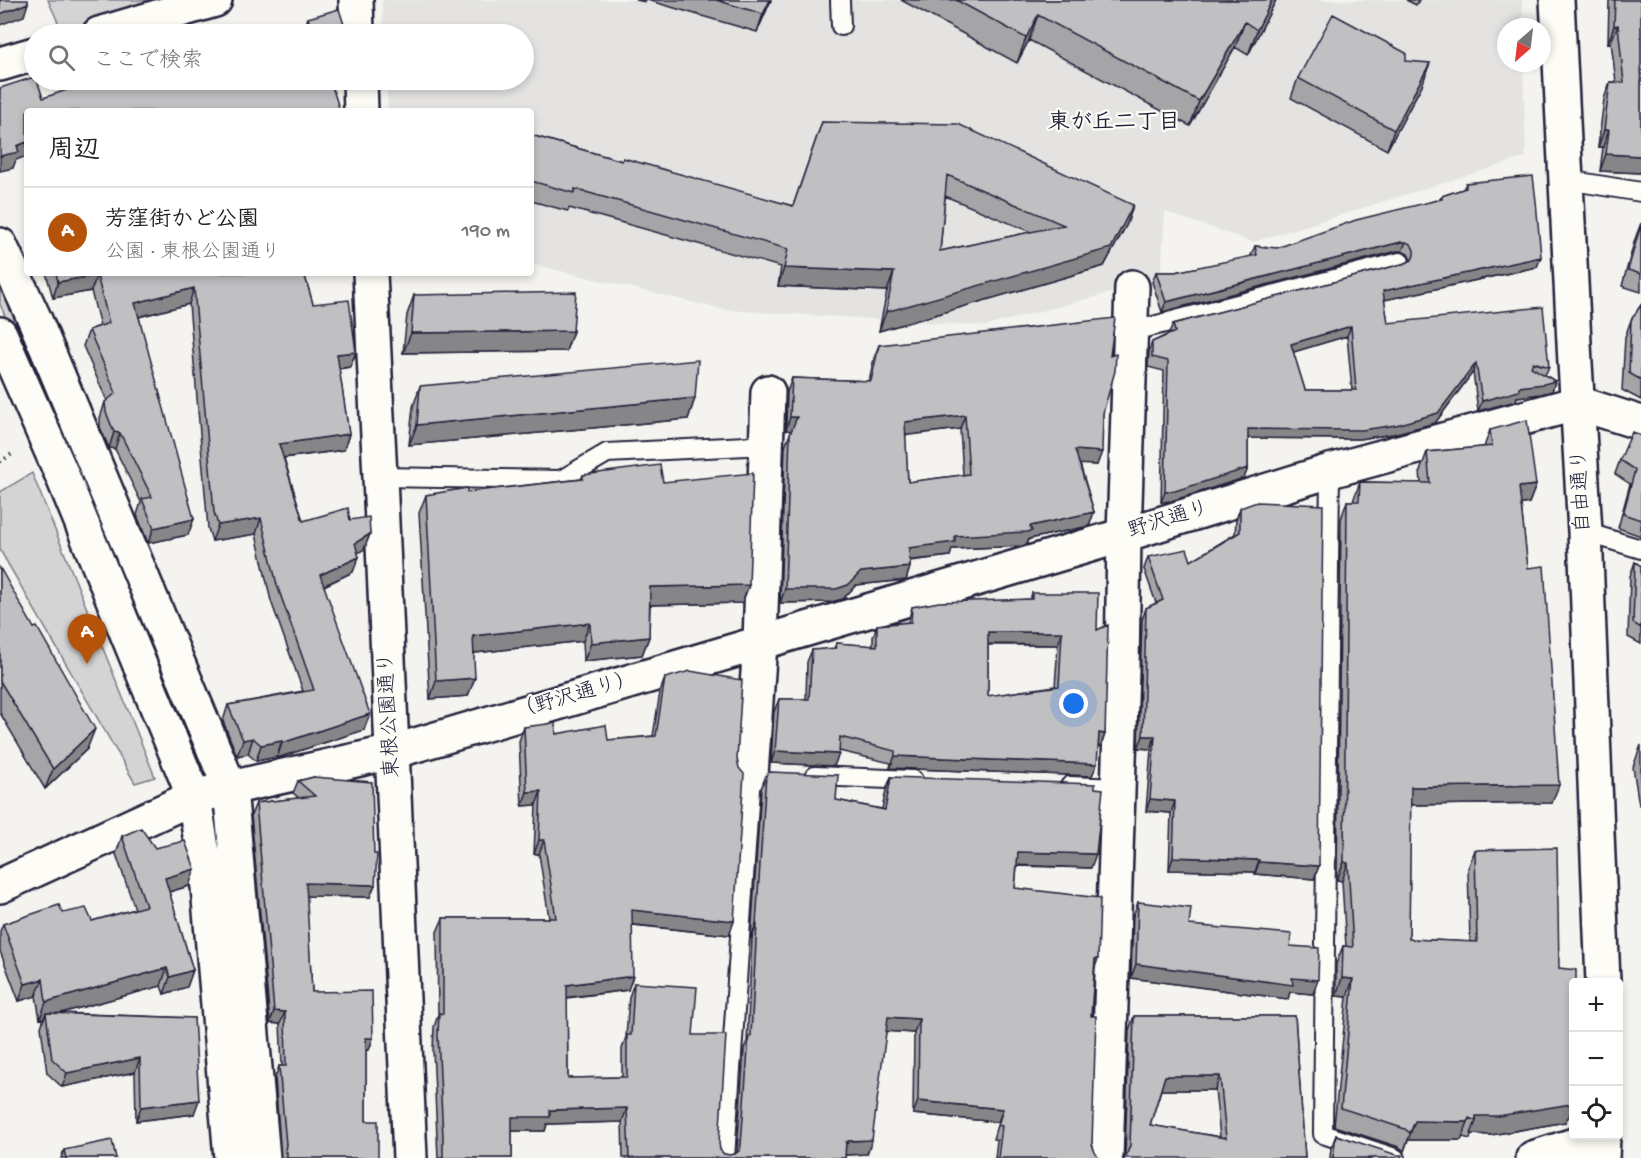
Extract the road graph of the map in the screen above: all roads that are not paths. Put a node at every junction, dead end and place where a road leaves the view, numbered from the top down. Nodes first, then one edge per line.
1 (215, 0) edge
2 (356, 0) edge
3 (840, 0) edge
4 (1557, 0) edge
5 (133, 24) edge
6 (357, 24) edge
7 (841, 26) dead end
8 (24, 57) edge
9 (0, 64) edge
10 (360, 90) edge
11 (361, 108) edge
12 (1567, 180) junction
13 (1641, 192) edge
14 (0, 245) edge
15 (1400, 261) dead end
16 (370, 276) edge
17 (1132, 287) dead end
18 (1130, 332) junction
19 (0, 334) edge
20 (768, 392) dead end
21 (1578, 403) junction
22 (1641, 423) edge
23 (766, 445) junction
24 (1330, 471) junction
25 (380, 477) junction
26 (1585, 531) junction
27 (1124, 535) junction
28 (1641, 549) edge
29 (760, 643) junction
30 (392, 752) junction
31 (763, 775) joint
32 (798, 776) edge
33 (929, 781) edge
34 (1047, 785) edge
35 (230, 788) junction
36 (1118, 788) junction
37 (194, 797) junction
38 (4, 877) edge
39 (1603, 978) edge
40 (1590, 1140) edge
41 (1603, 1140) edge
42 (231, 1158) edge
43 (263, 1158) edge
44 (410, 1158) edge
45 (725, 1158) edge
46 (1106, 1158) edge
47 (1395, 1158) edge
48 (1533, 1158) edge
49 (1602, 1158) edge

1 - 5 street
2 - 6 street
3 - 7 lane
4 - 12 street, 自由通り
8 - 9 street
10 - 11 street
12 - 13 lane
12 - 21 street, 自由通り
14 - 35 street
15 - 18 lane
16 - 25 street, 東根公園通り
17 - 18 street
18 - 27 street
19 - 37 street
20 - 23 street
21 - 22 street
21 - 24 street, 野沢通り
21 - 26 street, 自由通り
23 - 25 lane
23 - 29 street
24 - 27 street, 野沢通り
24 - 47 lane
25 - 30 street, 東根公園通り
26 - 28 lane
26 - 39 street, 自由通り
27 - 29 street, 野沢通り
27 - 36 street
29 - 30 street, （野沢通り）
29 - 31 street
30 - 35 street, （野沢通り）
30 - 44 street, 東根公園通り
31 - 45 lane
32 - 33 lane
34 - 36 lane
35 - 37 street, （野沢通り）
35 - 43 street
36 - 46 street
37 - 38 street, （野沢通り）
37 - 42 street
40 - 48 street
41 - 49 street

